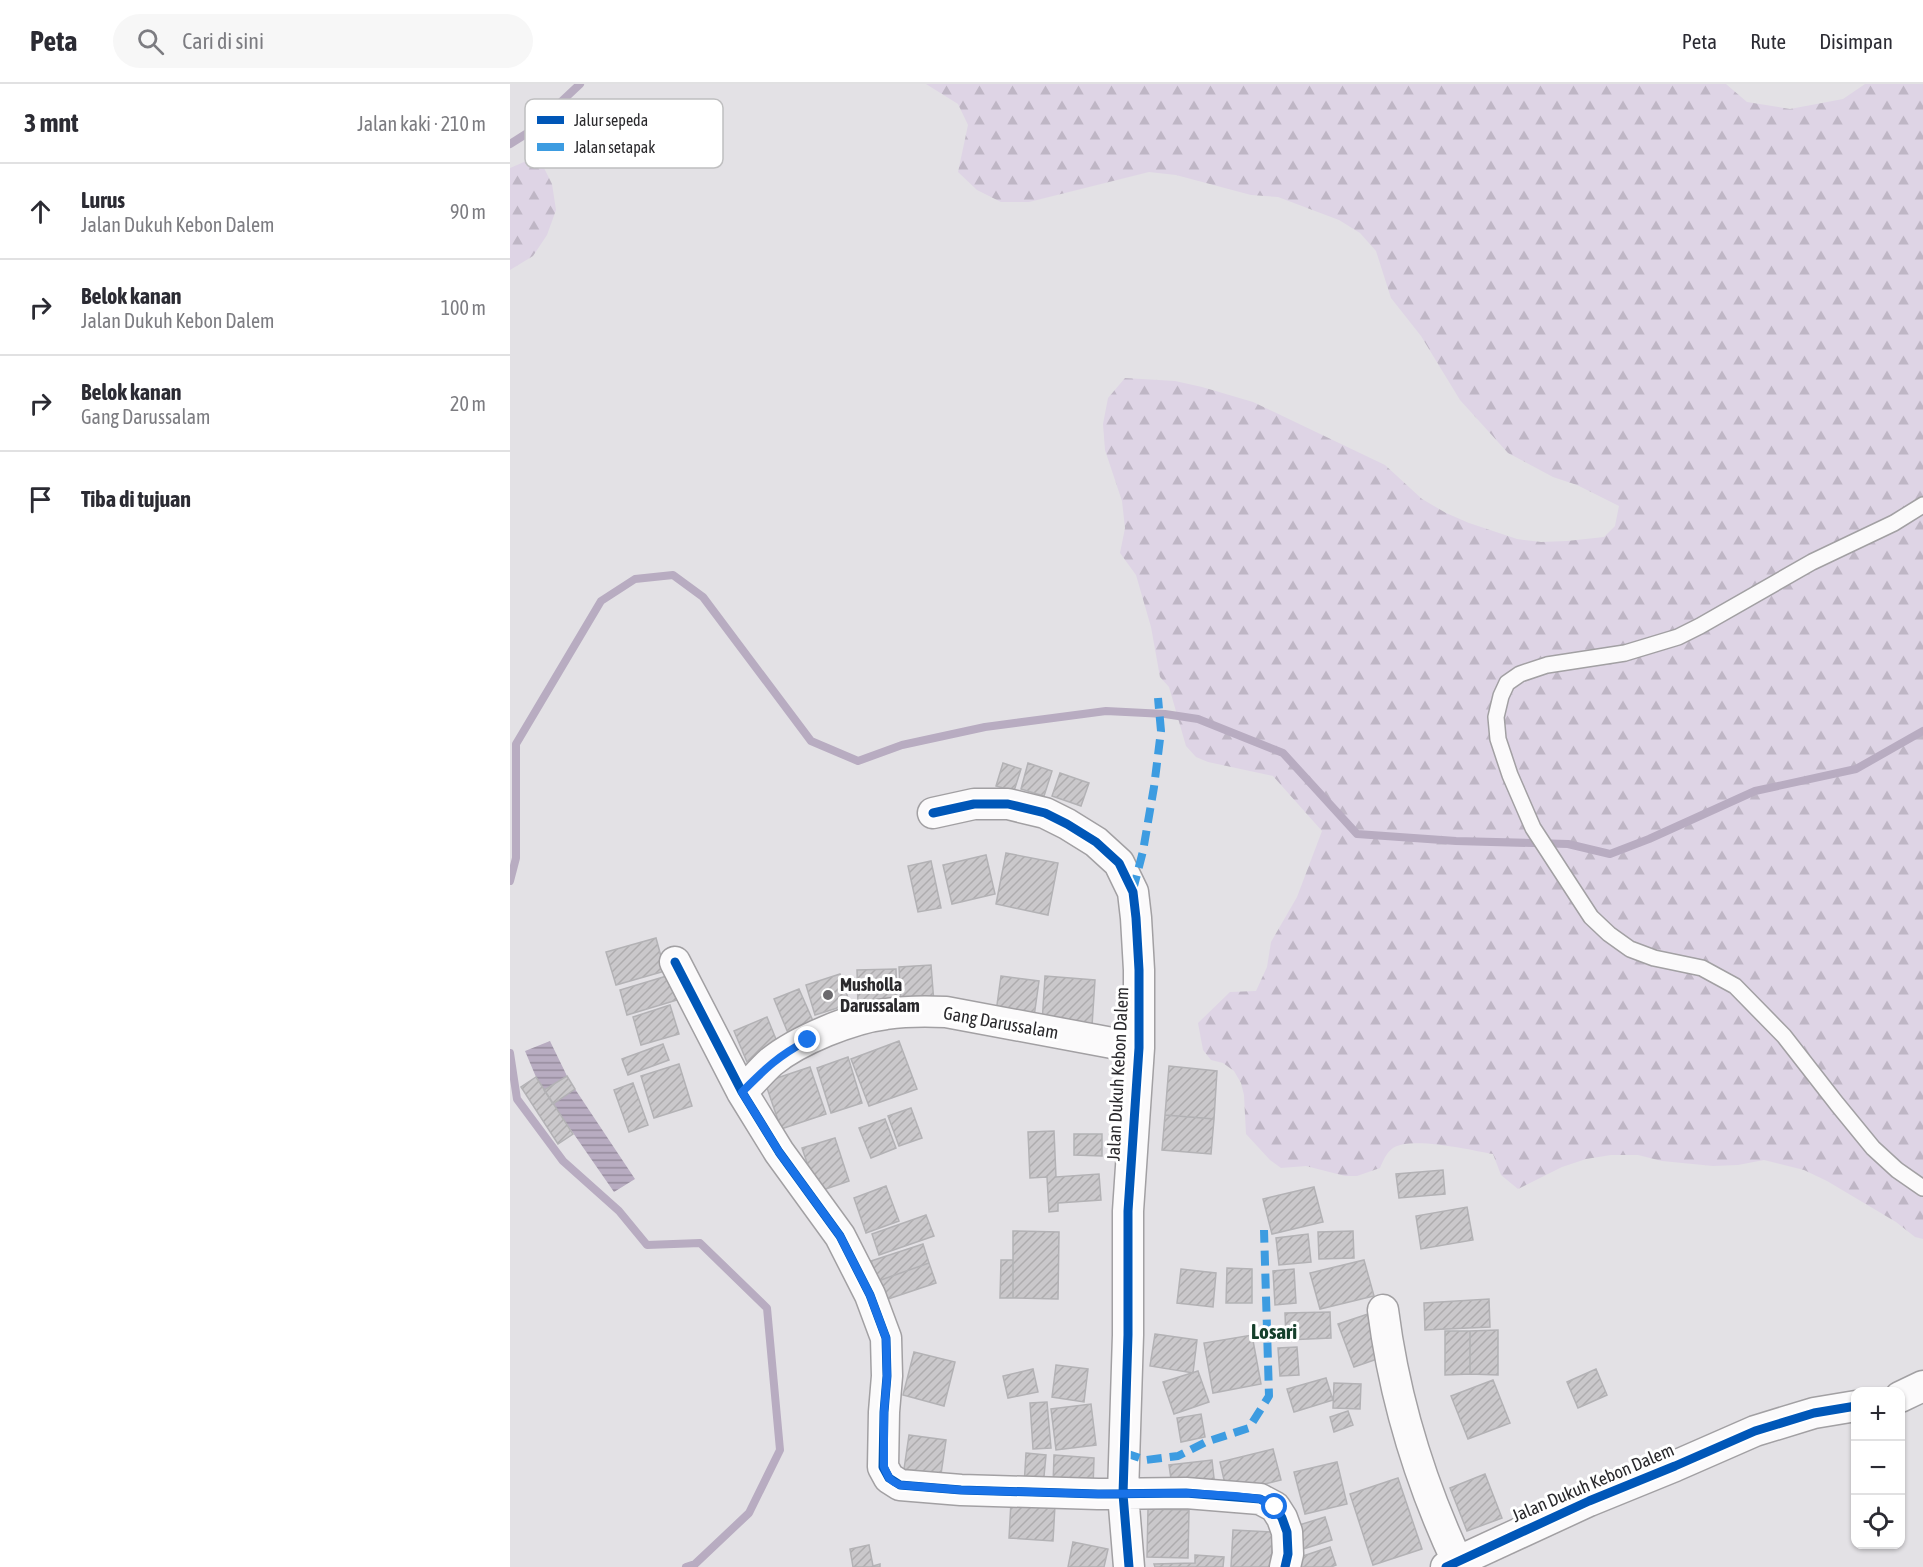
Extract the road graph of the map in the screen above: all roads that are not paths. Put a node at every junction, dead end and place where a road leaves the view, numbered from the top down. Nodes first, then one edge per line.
1 (1923, 505) edge
2 (933, 813) dead end
3 (675, 962) dead end
4 (1139, 1048) junction
5 (742, 1092) junction
6 (1923, 1188) edge
7 (1383, 1310) dead end
8 (1923, 1386) edge
9 (1905, 1395) edge
10 (1851, 1407) edge
11 (1123, 1494) junction
12 (1451, 1564) edge
13 (1129, 1567) edge
14 (1285, 1567) edge

1 - 6 lane
2 - 4 street, Jalan Dukuh Kebon Dalem
3 - 5 street
4 - 5 street, Gang Darussalam
4 - 11 street, Jalan Dukuh Kebon Dalem
5 - 11 street
7 - 12 street, Jalan Dukuh Kebon Dalem
8 - 9 street
10 - 12 street, Jalan Dukuh Kebon Dalem
11 - 13 street, Jalan Dukuh Kebon Dalem
11 - 14 street

